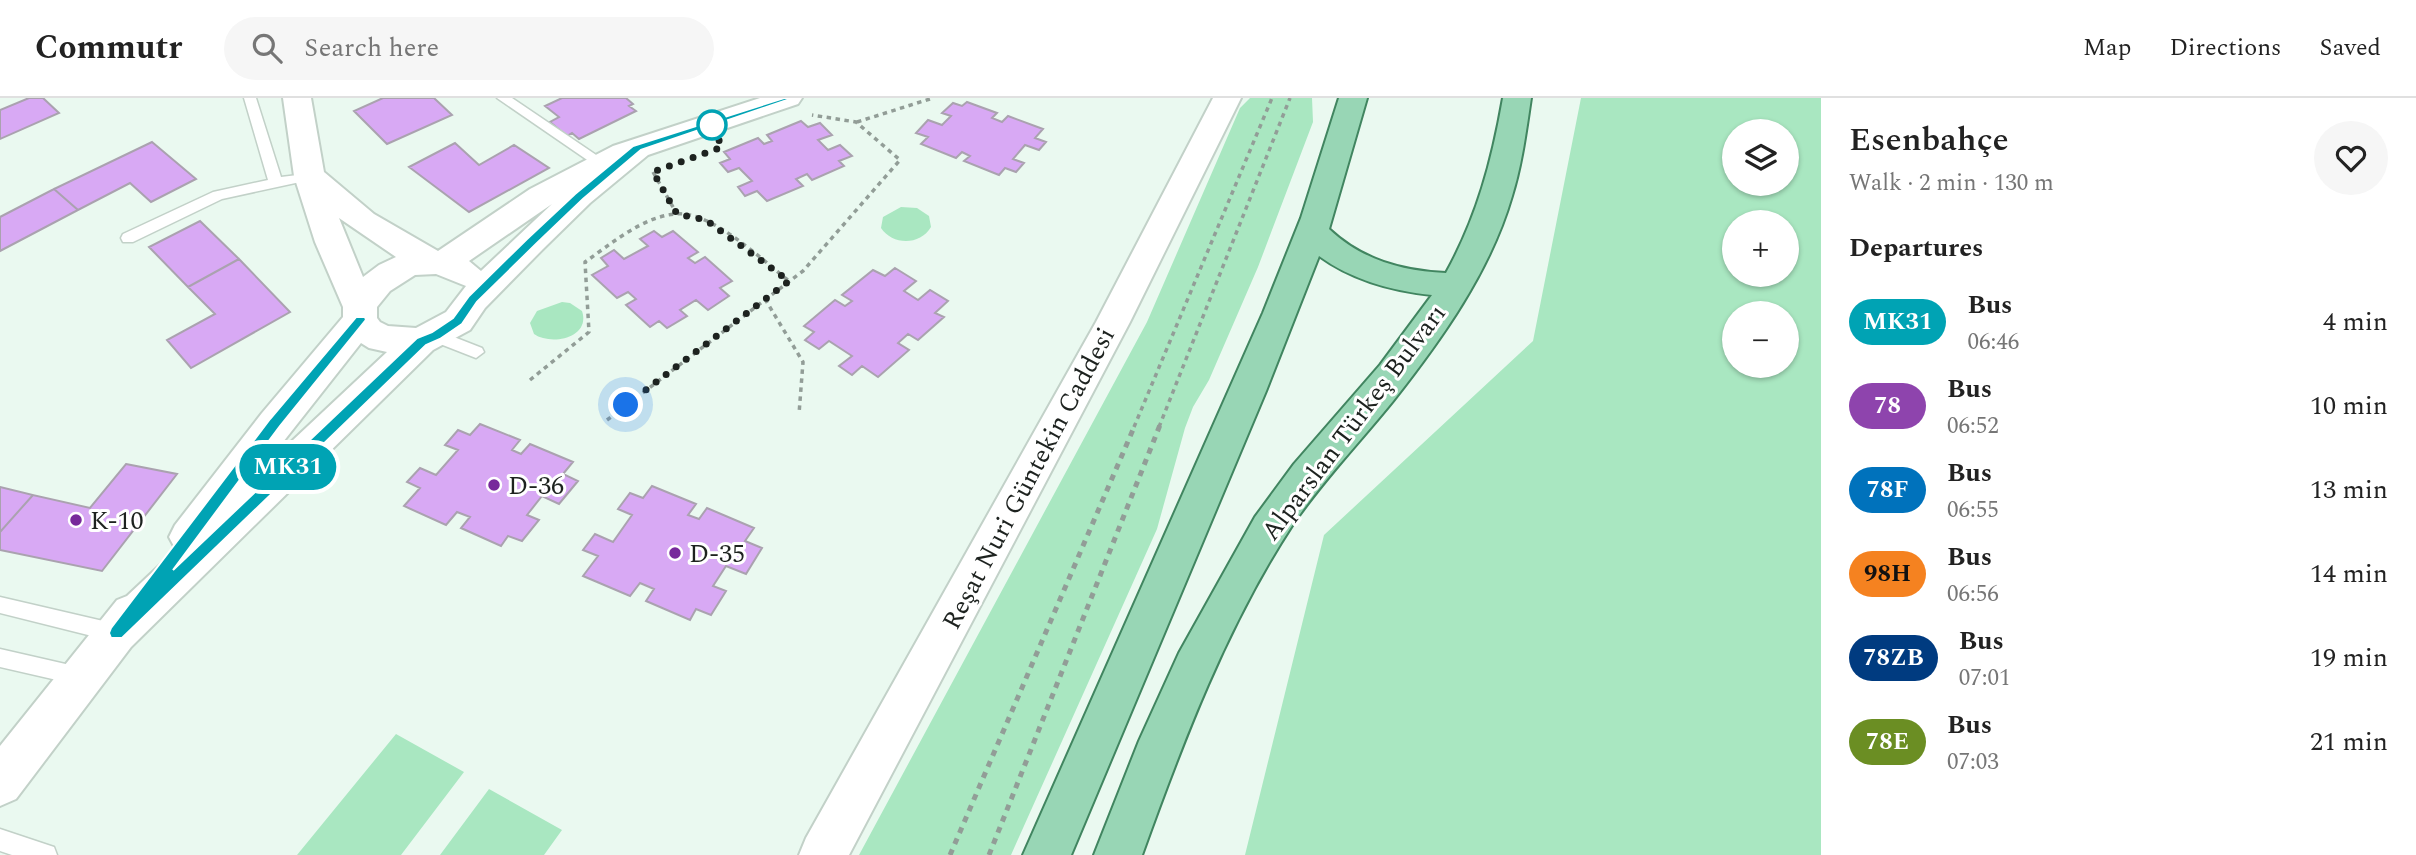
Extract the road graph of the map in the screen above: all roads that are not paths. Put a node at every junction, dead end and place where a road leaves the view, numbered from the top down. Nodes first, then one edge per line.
1 (250, 98) edge
2 (296, 98) edge
3 (502, 98) edge
4 (1227, 98) edge
5 (1517, 98) edge
6 (1344, 105) edge
7 (799, 106) edge
8 (645, 160) junction
9 (601, 163) junction
10 (309, 176) junction
11 (275, 181) junction
12 (1312, 231) junction
13 (128, 238) dead end
14 (436, 263) junction
15 (1456, 285) junction
16 (473, 299) junction
17 (360, 314) junction
18 (429, 339) junction
19 (476, 352) dead end
20 (0, 605) edge
21 (117, 633) junction
22 (0, 658) edge
23 (83, 677) junction
24 (0, 783) edge
25 (0, 839) edge
26 (46, 855) edge
27 (823, 855) edge
28 (1047, 855) edge
29 (1118, 855) edge

1 - 11 lane
2 - 10 street
3 - 9 lane
4 - 27 street, Reşat Nuri Güntekin Caddesi
5 - 15 main road, Alparslan Türkeş Bulvarı
6 - 12 main road
7 - 8 street
8 - 9 street
8 - 16 street
9 - 14 street
10 - 11 lane
10 - 14 street
10 - 17 street
11 - 13 lane
12 - 15 main road
12 - 28 main road
14 - 16 street
14 - 17 street
15 - 29 main road, Alparslan Türkeş Bulvarı
16 - 18 street
17 - 18 street
17 - 21 street
18 - 19 lane
18 - 21 street
20 - 21 lane
21 - 23 street
22 - 23 lane
23 - 24 street
25 - 26 lane

